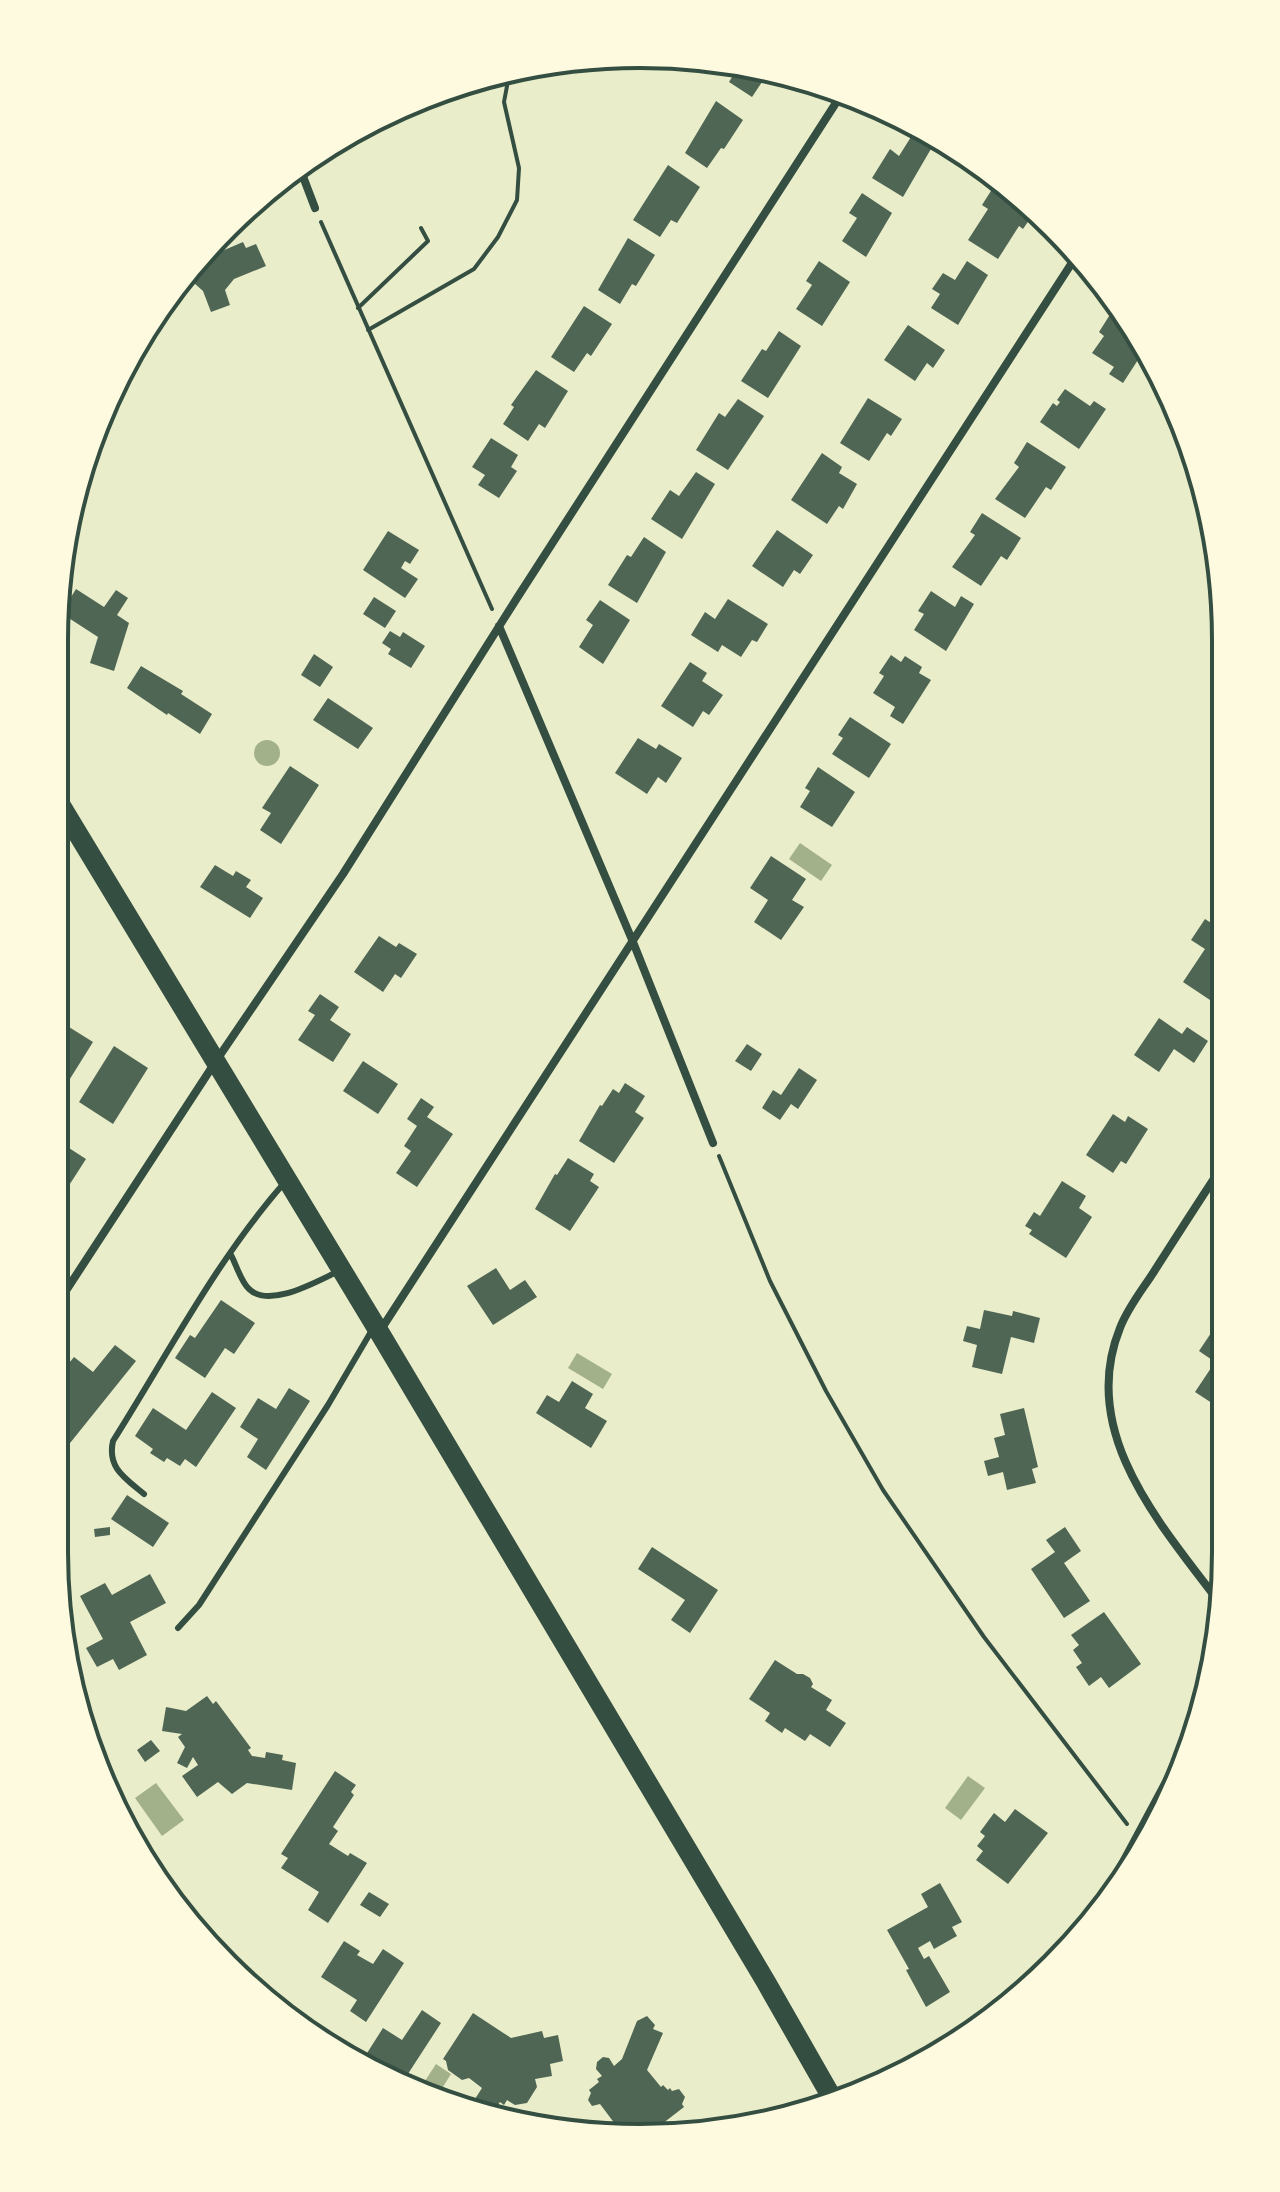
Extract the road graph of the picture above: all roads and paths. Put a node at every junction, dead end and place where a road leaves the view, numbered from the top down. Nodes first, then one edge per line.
1 (507, 84) edge
2 (836, 103) edge
3 (303, 178) edge
4 (315, 208) joint
5 (421, 228) dead end
6 (1071, 264) edge
7 (358, 308) junction
8 (368, 330) junction
9 (499, 626) junction
10 (68, 817) edge
11 (633, 942) junction
12 (216, 1061) junction
13 (713, 1143) joint
14 (287, 1180) junction
15 (1212, 1182) edge
16 (231, 1255) junction
17 (342, 1270) junction
18 (68, 1288) edge
19 (377, 1328) junction
20 (144, 1494) dead end
21 (1211, 1591) edge
22 (178, 1628) dead end
23 (1136, 1836) edge
24 (829, 2092) edge

1 - 8 path
2 - 9 street
3 - 4 street
4 - 7 path
5 - 7 path
6 - 11 street
7 - 8 path
8 - 9 path
9 - 11 street
9 - 12 street
10 - 12 main road
11 - 13 street
11 - 19 street
12 - 14 main road
12 - 18 street
13 - 23 path
14 - 16 lane
14 - 17 main road
15 - 21 street
16 - 17 lane
16 - 20 lane
17 - 19 main road
19 - 22 lane
19 - 24 main road

